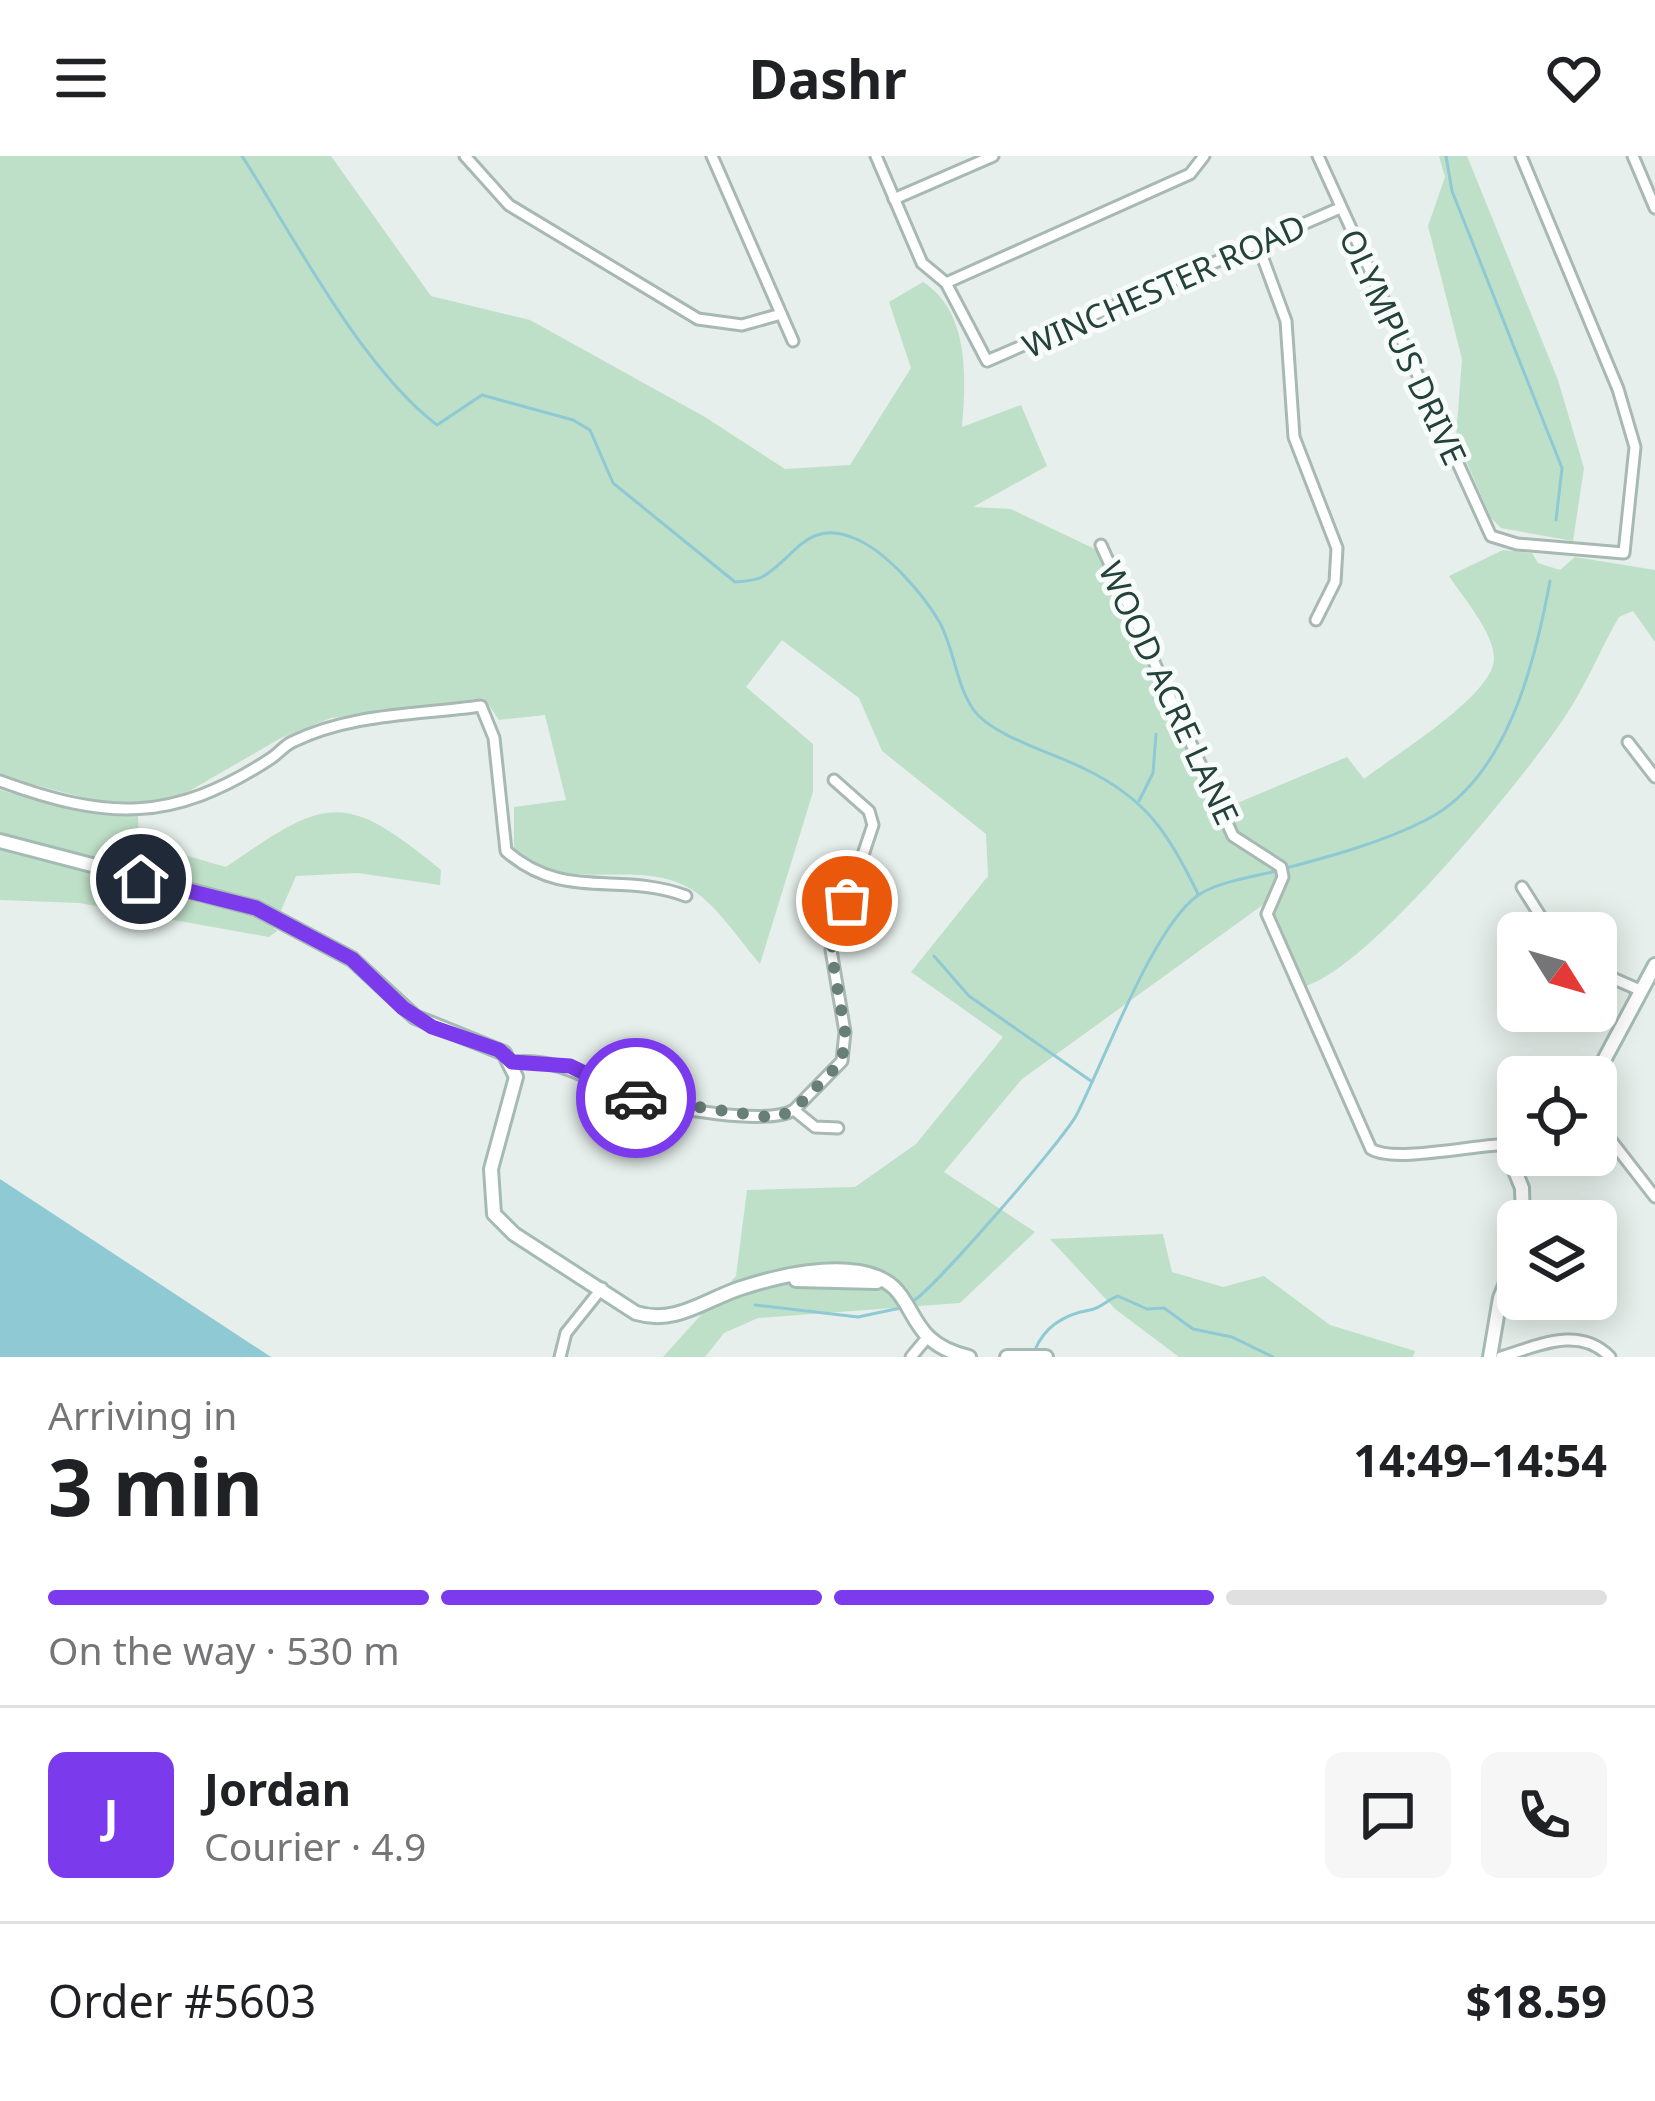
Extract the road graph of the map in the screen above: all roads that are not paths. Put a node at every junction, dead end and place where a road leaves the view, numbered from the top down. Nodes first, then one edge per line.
1 (465, 156) edge
2 (712, 156) edge
3 (876, 156) edge
4 (993, 156) edge
5 (1204, 156) edge
6 (1318, 156) edge
7 (1521, 156) edge
8 (1633, 156) edge
9 (895, 199) junction
10 (1340, 208) junction
11 (1655, 208) edge
12 (1258, 245) junction
13 (946, 283) junction
14 (781, 314) junction
15 (793, 341) dead end
16 (1100, 545) dead end
17 (1316, 620) dead end
18 (1628, 742) dead end
19 (1655, 777) edge
20 (834, 780) dead end
21 (0, 781) edge
22 (889, 824) dead end
23 (873, 825) junction
24 (0, 842) edge
25 (1522, 887) dead end
26 (686, 896) dead end
27 (1538, 912) edge
28 (1655, 965) edge
29 (1617, 980) edge
30 (1642, 991) junction
31 (1606, 1056) edge
32 (512, 1062) junction
33 (794, 1110) junction
34 (838, 1128) dead end
35 (1497, 1145) edge
36 (1617, 1148) edge
37 (1655, 1197) edge
38 (602, 1288) junction
39 (1497, 1311) edge
40 (926, 1339) junction
41 (560, 1357) edge
42 (911, 1357) edge
43 (969, 1357) edge
44 (1007, 1357) edge
45 (1046, 1357) edge
46 (1490, 1357) edge
47 (1501, 1357) edge
48 (1610, 1357) edge

1 - 14 street
2 - 14 street
3 - 9 street
4 - 9 street
5 - 13 street
6 - 10 street, OLYMPUS DRIVE
7 - 10 street, OLYMPUS DRIVE
8 - 11 street
9 - 13 street
10 - 12 street, WINCHESTER ROAD
12 - 13 street, WINCHESTER ROAD
12 - 17 street
14 - 15 street
16 - 35 street, WOOD ACRE LANE
18 - 19 street
20 - 23 street
21 - 26 street
22 - 23 street
23 - 33 street
24 - 32 street
25 - 27 street
28 - 30 street
29 - 30 street
30 - 31 street
32 - 33 street
32 - 38 street
33 - 34 street
36 - 37 street
38 - 40 street
38 - 41 street
39 - 46 street
40 - 42 street
40 - 43 street
44 - 45 street
47 - 48 street

